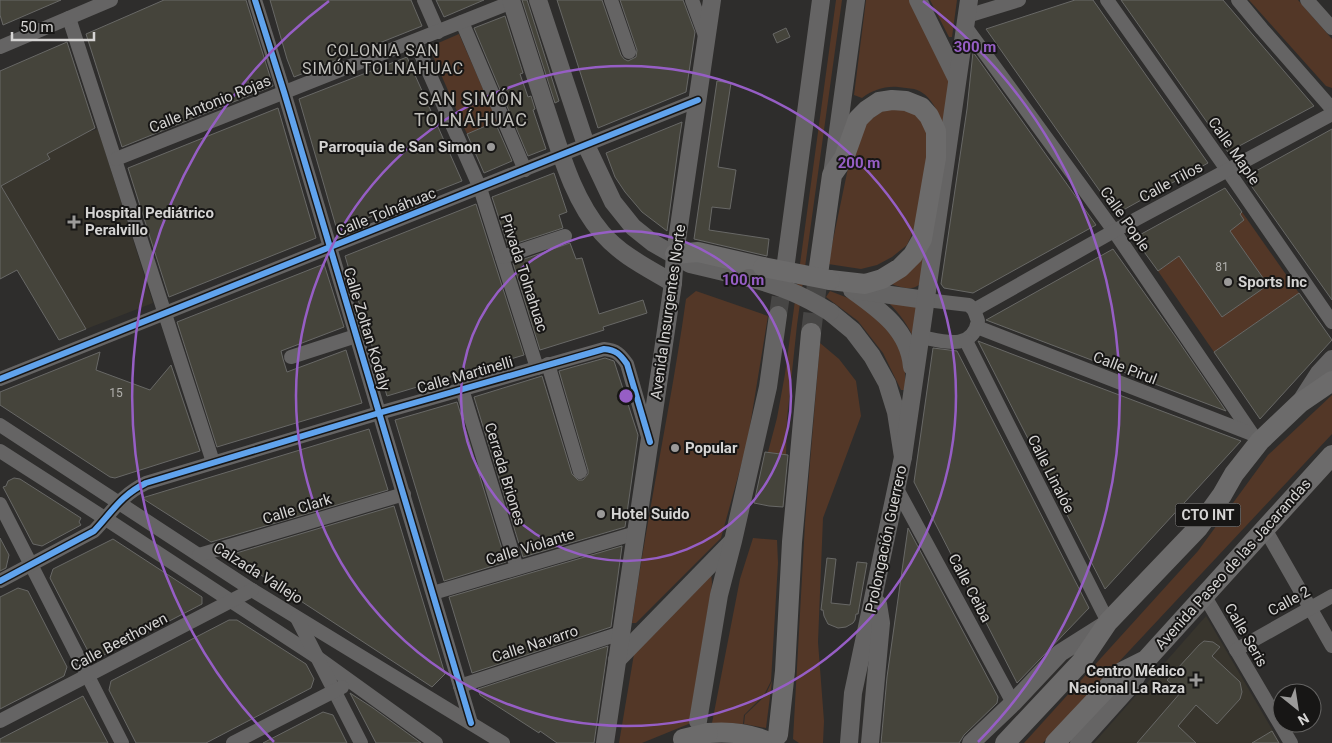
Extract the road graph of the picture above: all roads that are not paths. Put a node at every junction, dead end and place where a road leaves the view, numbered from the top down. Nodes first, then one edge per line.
1 (112, 0) edge
2 (255, 0) edge
3 (424, 0) edge
4 (538, 0) edge
5 (611, 0) edge
6 (692, 0) edge
7 (712, 0) edge
8 (821, 0) edge
9 (856, 0) edge
10 (918, 0) edge
11 (1019, 0) edge
12 (1107, 0) edge
13 (1238, 0) edge
14 (1307, 0) edge
15 (512, 1) edge
16 (967, 14) edge
17 (69, 18) junction
18 (462, 22) junction
19 (1332, 28) edge
20 (438, 32) junction
21 (706, 38) junction
22 (415, 41) junction
23 (0, 47) edge
24 (629, 52) dead end
25 (957, 80) junction
26 (284, 92) junction
27 (698, 100) junction
28 (1332, 109) edge
29 (1332, 114) edge
30 (586, 145) junction
31 (561, 154) junction
32 (116, 159) junction
33 (525, 170) junction
34 (1228, 171) junction
35 (832, 175) junction
36 (480, 188) junction
37 (1114, 231) junction
38 (565, 236) dead end
39 (330, 248) junction
40 (675, 254) junction
41 (502, 257) junction
42 (786, 262) tunnel mouth
43 (756, 272) junction
44 (834, 280) junction
45 (674, 282) junction
46 (926, 300) junction
47 (974, 310) junction
48 (165, 314) junction
49 (778, 315) tunnel mouth
50 (1332, 322) edge
51 (977, 327) junction
52 (811, 333) tunnel mouth
53 (356, 336) junction
54 (921, 336) junction
55 (966, 341) junction
56 (291, 357) dead end
57 (1332, 359) edge
58 (543, 366) junction
59 (0, 379) edge
60 (1332, 382) edge
61 (914, 385) junction
62 (462, 389) junction
63 (1300, 403) junction
64 (379, 413) junction
65 (0, 425) edge
66 (1256, 438) junction
67 (650, 442) junction
68 (31, 446) junction
69 (3, 456) edge
70 (903, 457) junction
71 (213, 462) junction
72 (1330, 463) edge
73 (580, 472) dead end
74 (897, 488) junction
75 (404, 494) junction
76 (118, 503) junction
77 (0, 504) edge
78 (106, 519) junction
79 (1265, 529) junction
80 (636, 533) junction
81 (734, 540) junction
82 (199, 555) junction
83 (30, 565) junction
84 (516, 568) junction
85 (0, 581) edge
86 (876, 589) junction
87 (252, 590) junction
88 (433, 593) junction
89 (1204, 595) junction
90 (1332, 596) edge
91 (231, 601) junction
92 (1310, 608) junction
93 (296, 617) junction
94 (1108, 622) junction
95 (621, 633) junction
96 (1332, 646) edge
97 (1236, 650) junction
98 (318, 658) junction
99 (617, 660) junction
100 (1146, 660) junction
101 (87, 676) junction
102 (352, 682) junction
103 (460, 686) junction
104 (334, 691) junction
105 (1013, 703) junction
106 (0, 721) edge
107 (471, 723) junction
108 (703, 727) junction
109 (772, 739) edge
110 (679, 741) edge
111 (122, 743) edge
112 (233, 743) edge
113 (360, 743) edge
114 (436, 743) edge
115 (503, 743) edge
116 (606, 743) edge
117 (849, 743) edge
118 (870, 743) edge
119 (971, 743) edge
120 (1005, 743) edge
121 (1055, 743) edge
122 (1079, 743) edge
123 (1291, 743) edge

1 - 17 street
2 - 26 street, Calle Zoltan Kodaly
3 - 20 street
4 - 30 main road
5 - 24 street
6 - 21 street
7 - 21 main road, Avenida Insurgentes Norte
8 - 42 main road
9 - 35 main road
10 - 25 main road
11 - 16 street
12 - 34 street, Calle Maple
13 - 28 street
14 - 19 street
15 - 18 street, Calle Antonio Rojas
15 - 31 main road
16 - 25 main road
16 - 37 street, Calle Pople
17 - 23 street
17 - 32 street
18 - 20 street, Calle Antonio Rojas
18 - 33 street
20 - 22 street, Calle Antonio Rojas
21 - 27 main road, Avenida Insurgentes Norte
22 - 26 street, Calle Antonio Rojas
22 - 36 street, Privada Tolnahuac
25 - 46 main road
26 - 32 street, Calle Antonio Rojas
26 - 39 street, Calle Zoltan Kodaly
27 - 30 street, Calle Tolnáhuac
27 - 40 main road, Avenida Insurgentes Norte
29 - 34 street, Calle Tilos
30 - 31 street, Calle Tolnáhuac
30 - 40 main road
31 - 33 street, Calle Tolnáhuac
31 - 45 main road
32 - 48 street
33 - 36 street, Calle Tolnáhuac
34 - 37 street, Calle Tilos
34 - 50 street, Calle Maple
35 - 44 highway
35 - 44 highway
36 - 39 street, Calle Tolnáhuac
36 - 41 street, Privada Tolnahuac
37 - 47 street, Calle Tilos
37 - 66 street, Calle Pople
38 - 41 street
39 - 48 street, Calle Tolnáhuac
39 - 53 street, Calle Zoltan Kodaly
40 - 43 highway
40 - 45 main road, Avenida Insurgentes Norte
41 - 58 street, Privada Tolnahuac
43 - 44 highway, bridge
43 - 70 main road, Prolongación Guerrero, bridge
44 - 46 main road
44 - 61 main road
45 - 67 main road, Avenida Insurgentes Norte
46 - 47 street
46 - 54 main road
47 - 51 street
48 - 59 street, Calle Tolnáhuac
48 - 71 street
49 - 81 main road
51 - 55 street
51 - 66 street, Calle Pirul
52 - 109 highway
53 - 56 street
53 - 64 street, Calle Zoltan Kodaly
54 - 55 street
54 - 61 main road
55 - 94 street, Calle Linalóe
57 - 63 main road, CTO INT
58 - 62 street, Calle Martinelli
58 - 67 street, Calle Martinelli
58 - 73 street, Privada Tolnahuac
60 - 63 highway, CTO INT
61 - 70 main road
62 - 64 street, Calle Martinelli
62 - 84 street, Cerrada Briones
63 - 66 highway, CTO INT
64 - 71 street, Calle Martinelli
64 - 75 street, Calle Zoltan Kodaly
65 - 68 street, Calzada Vallejo
66 - 94 highway, CTO INT
67 - 80 main road, Avenida Insurgentes Norte
68 - 69 street
68 - 76 street, Calzada Vallejo
69 - 78 street
70 - 74 main road, Prolongación Guerrero
71 - 76 street, Calle Martinelli
72 - 79 highway, Avenida Paseo de las Jacarandas / CTO INT
74 - 86 main road, Prolongación Guerrero
74 - 105 street, Calle Ceiba
75 - 82 street, Calle Clark
75 - 88 street, Calle Zoltan Kodaly
76 - 78 street, Calle Martinelli
76 - 82 street, Calzada Vallejo
77 - 83 street
78 - 83 street, Calle Martinelli
78 - 91 street
79 - 89 highway, Avenida Paseo de las Jacarandas / CTO INT
79 - 92 street
80 - 84 street, Calle Violante
80 - 95 main road, Avenida Insurgentes Norte
81 - 99 main road
81 - 108 main road
82 - 87 street, Calzada Vallejo
83 - 85 street, Calle Martinelli
83 - 101 street
84 - 88 street, Calle Violante
86 - 117 main road, Prolongación Guerrero
86 - 118 main road
87 - 91 street, Calle Beethoven
87 - 93 street, Calzada Vallejo
88 - 103 street, Calle Zoltan Kodaly
89 - 97 street, Calle Seris
89 - 100 highway, Avenida Paseo de las Jacarandas / CTO INT
90 - 92 street, Calle 2
91 - 98 street
91 - 101 street, Calle Beethoven
92 - 96 street
92 - 97 street, Calle 2
93 - 98 street
93 - 107 street, Calzada Vallejo
94 - 105 main road, CTO INT
94 - 120 highway, CTO INT
95 - 99 main road, Avenida Insurgentes Norte
95 - 103 street, Calle Navarro
97 - 123 street, Calle Seris
98 - 102 street
98 - 104 street
99 - 116 main road, Avenida Insurgentes Norte
100 - 121 highway, CTO INT
100 - 122 main road, Avenida Paseo de las Jacarandas / CTO INT
101 - 106 street, Calle Beethoven
101 - 111 street
102 - 104 street
102 - 114 street
103 - 107 street, Calle Zoltan Kodaly
104 - 112 street
104 - 113 street
105 - 119 main road, CTO INT
107 - 115 street, Calzada Vallejo
108 - 109 highway
108 - 110 highway, bridge

